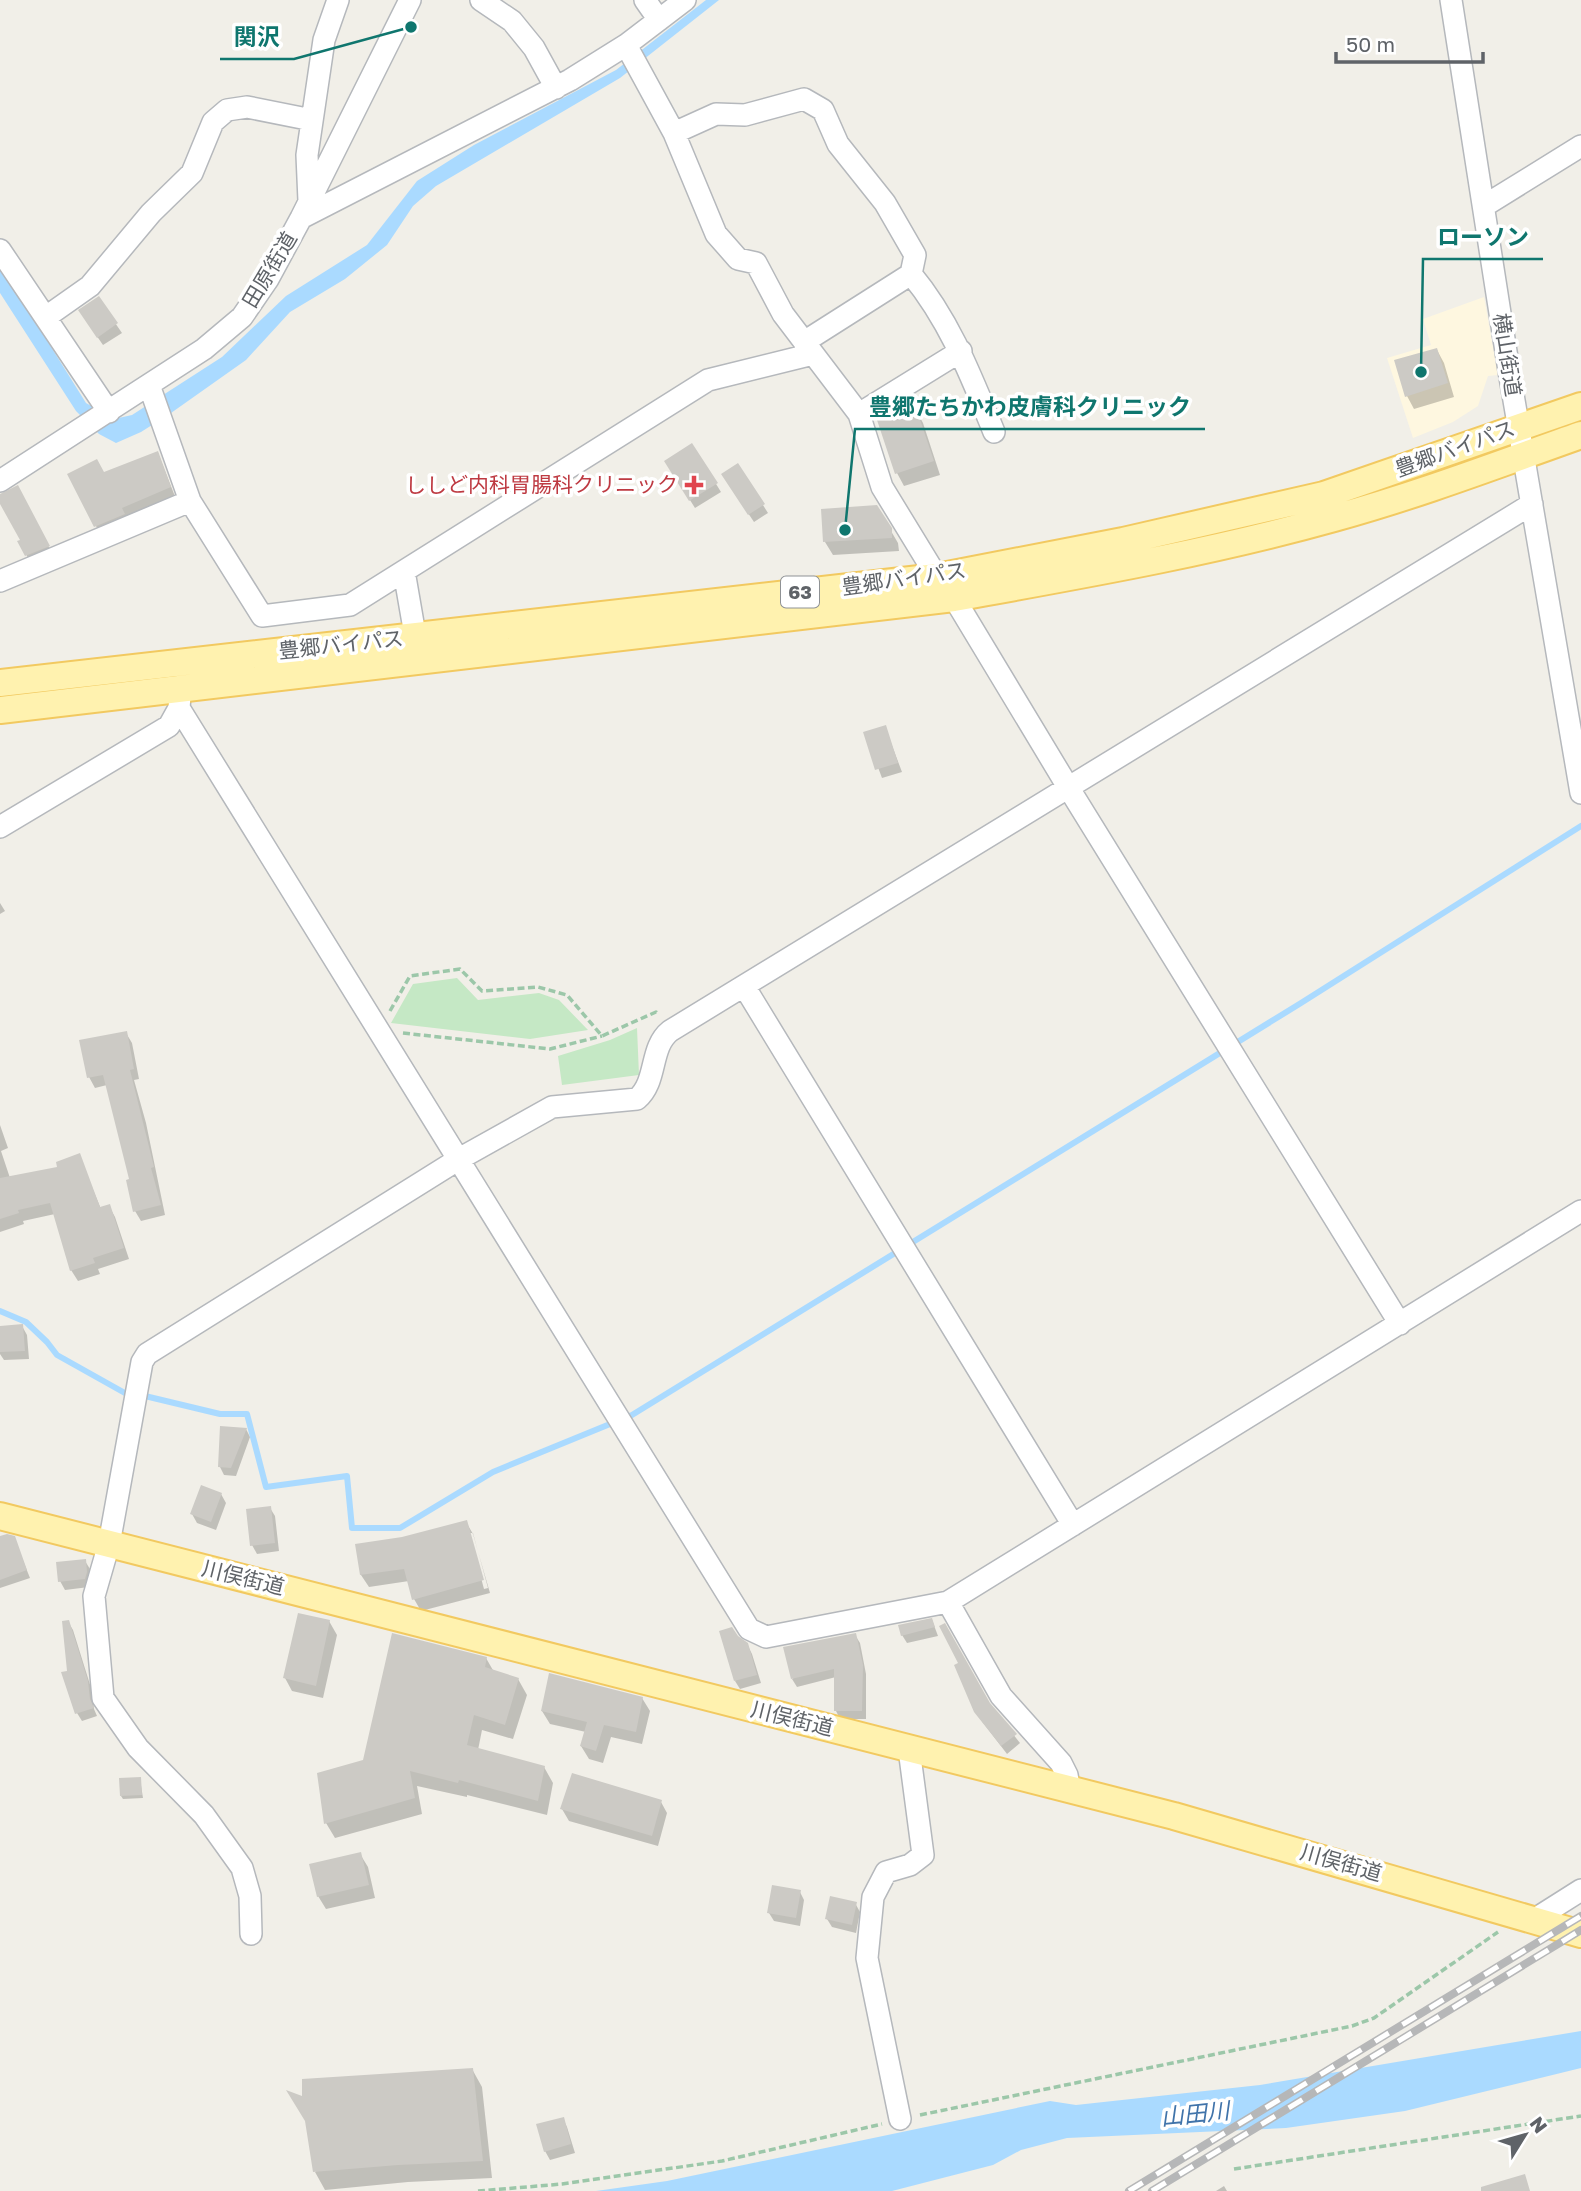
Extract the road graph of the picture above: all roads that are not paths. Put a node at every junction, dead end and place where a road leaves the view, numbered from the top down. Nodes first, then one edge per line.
1 (338, 0) edge
2 (410, 0) edge
3 (481, 0) edge
4 (645, 0) edge
5 (685, 0) edge
6 (1451, 0) edge
7 (659, 20) junction
8 (626, 45) junction
9 (556, 88) junction
10 (312, 120) junction
11 (674, 133) junction
12 (1581, 146) edge
13 (1484, 205) junction
14 (305, 209) junction
15 (0, 250) edge
16 (911, 274) junction
17 (46, 317) junction
18 (809, 348) junction
19 (961, 352) junction
20 (149, 386) junction
21 (1574, 409) edge
22 (109, 412) junction
23 (859, 414) junction
24 (1519, 426) junction
25 (994, 432) dead end
26 (1580, 436) edge
27 (1523, 454) junction
28 (0, 481) edge
29 (190, 501) junction
30 (1532, 504) junction
31 (404, 571) junction
32 (937, 577) junction
33 (0, 581) edge
34 (954, 598) junction
35 (417, 649) junction
36 (178, 663) junction
37 (0, 682) edge
38 (180, 699) junction
39 (0, 710) edge
40 (1068, 787) junction
41 (1581, 793) edge
42 (0, 827) edge
43 (744, 986) junction
44 (459, 1159) junction
45 (1581, 1211) edge
46 (1401, 1324) junction
47 (0, 1516) edge
48 (1073, 1525) junction
49 (109, 1544) junction
50 (948, 1602) junction
51 (909, 1749) junction
52 (1070, 1791) junction
53 (1581, 1890) edge
54 (1526, 1919) junction
55 (251, 1934) dead end
56 (1581, 1934) edge
57 (900, 2119) road end

1 - 10 street
2 - 14 street, 田原街道
3 - 9 street
4 - 7 street
5 - 7 street
6 - 13 street, 横山街道
7 - 8 street
8 - 9 street
8 - 11 street
9 - 14 street
10 - 14 street
10 - 17 street
11 - 16 street
11 - 18 street
12 - 13 street
13 - 24 street, 横山街道
14 - 20 street, 田原街道
15 - 17 street
16 - 18 street
16 - 19 street
17 - 22 street
18 - 23 street
18 - 31 street
19 - 23 street
19 - 25 street
20 - 22 street, 田原街道
20 - 29 street
21 - 24 main road, 豊郷バイパス / 63
21 - 26 street
22 - 28 street, 田原街道
23 - 32 street
24 - 27 street, 横山街道
24 - 32 main road, 豊郷バイパス / 63
26 - 27 main road, 豊郷バイパス / 63
27 - 30 street, 横山街道
27 - 34 main road, 豊郷バイパス / 63
29 - 31 street
29 - 33 street
30 - 40 street
30 - 41 street, 横山街道
31 - 35 street
32 - 34 street
32 - 35 main road, 豊郷バイパス / 63
34 - 35 main road, 豊郷バイパス / 63
34 - 40 street
35 - 36 main road, 豊郷バイパス / 63
35 - 38 main road, 豊郷バイパス / 63
36 - 37 main road, 豊郷バイパス / 63
36 - 38 street
38 - 39 main road, 豊郷バイパス / 63
38 - 42 street
38 - 44 street
40 - 43 street
40 - 46 street
43 - 44 street
43 - 48 street
44 - 49 street
44 - 50 street
45 - 46 street
46 - 48 street
47 - 49 main road, 川俣街道
48 - 50 street
49 - 51 main road, 川俣街道
49 - 55 street
50 - 52 street
51 - 52 main road, 川俣街道
51 - 57 street
52 - 54 main road, 川俣街道
53 - 54 street
54 - 56 main road, 川俣街道

